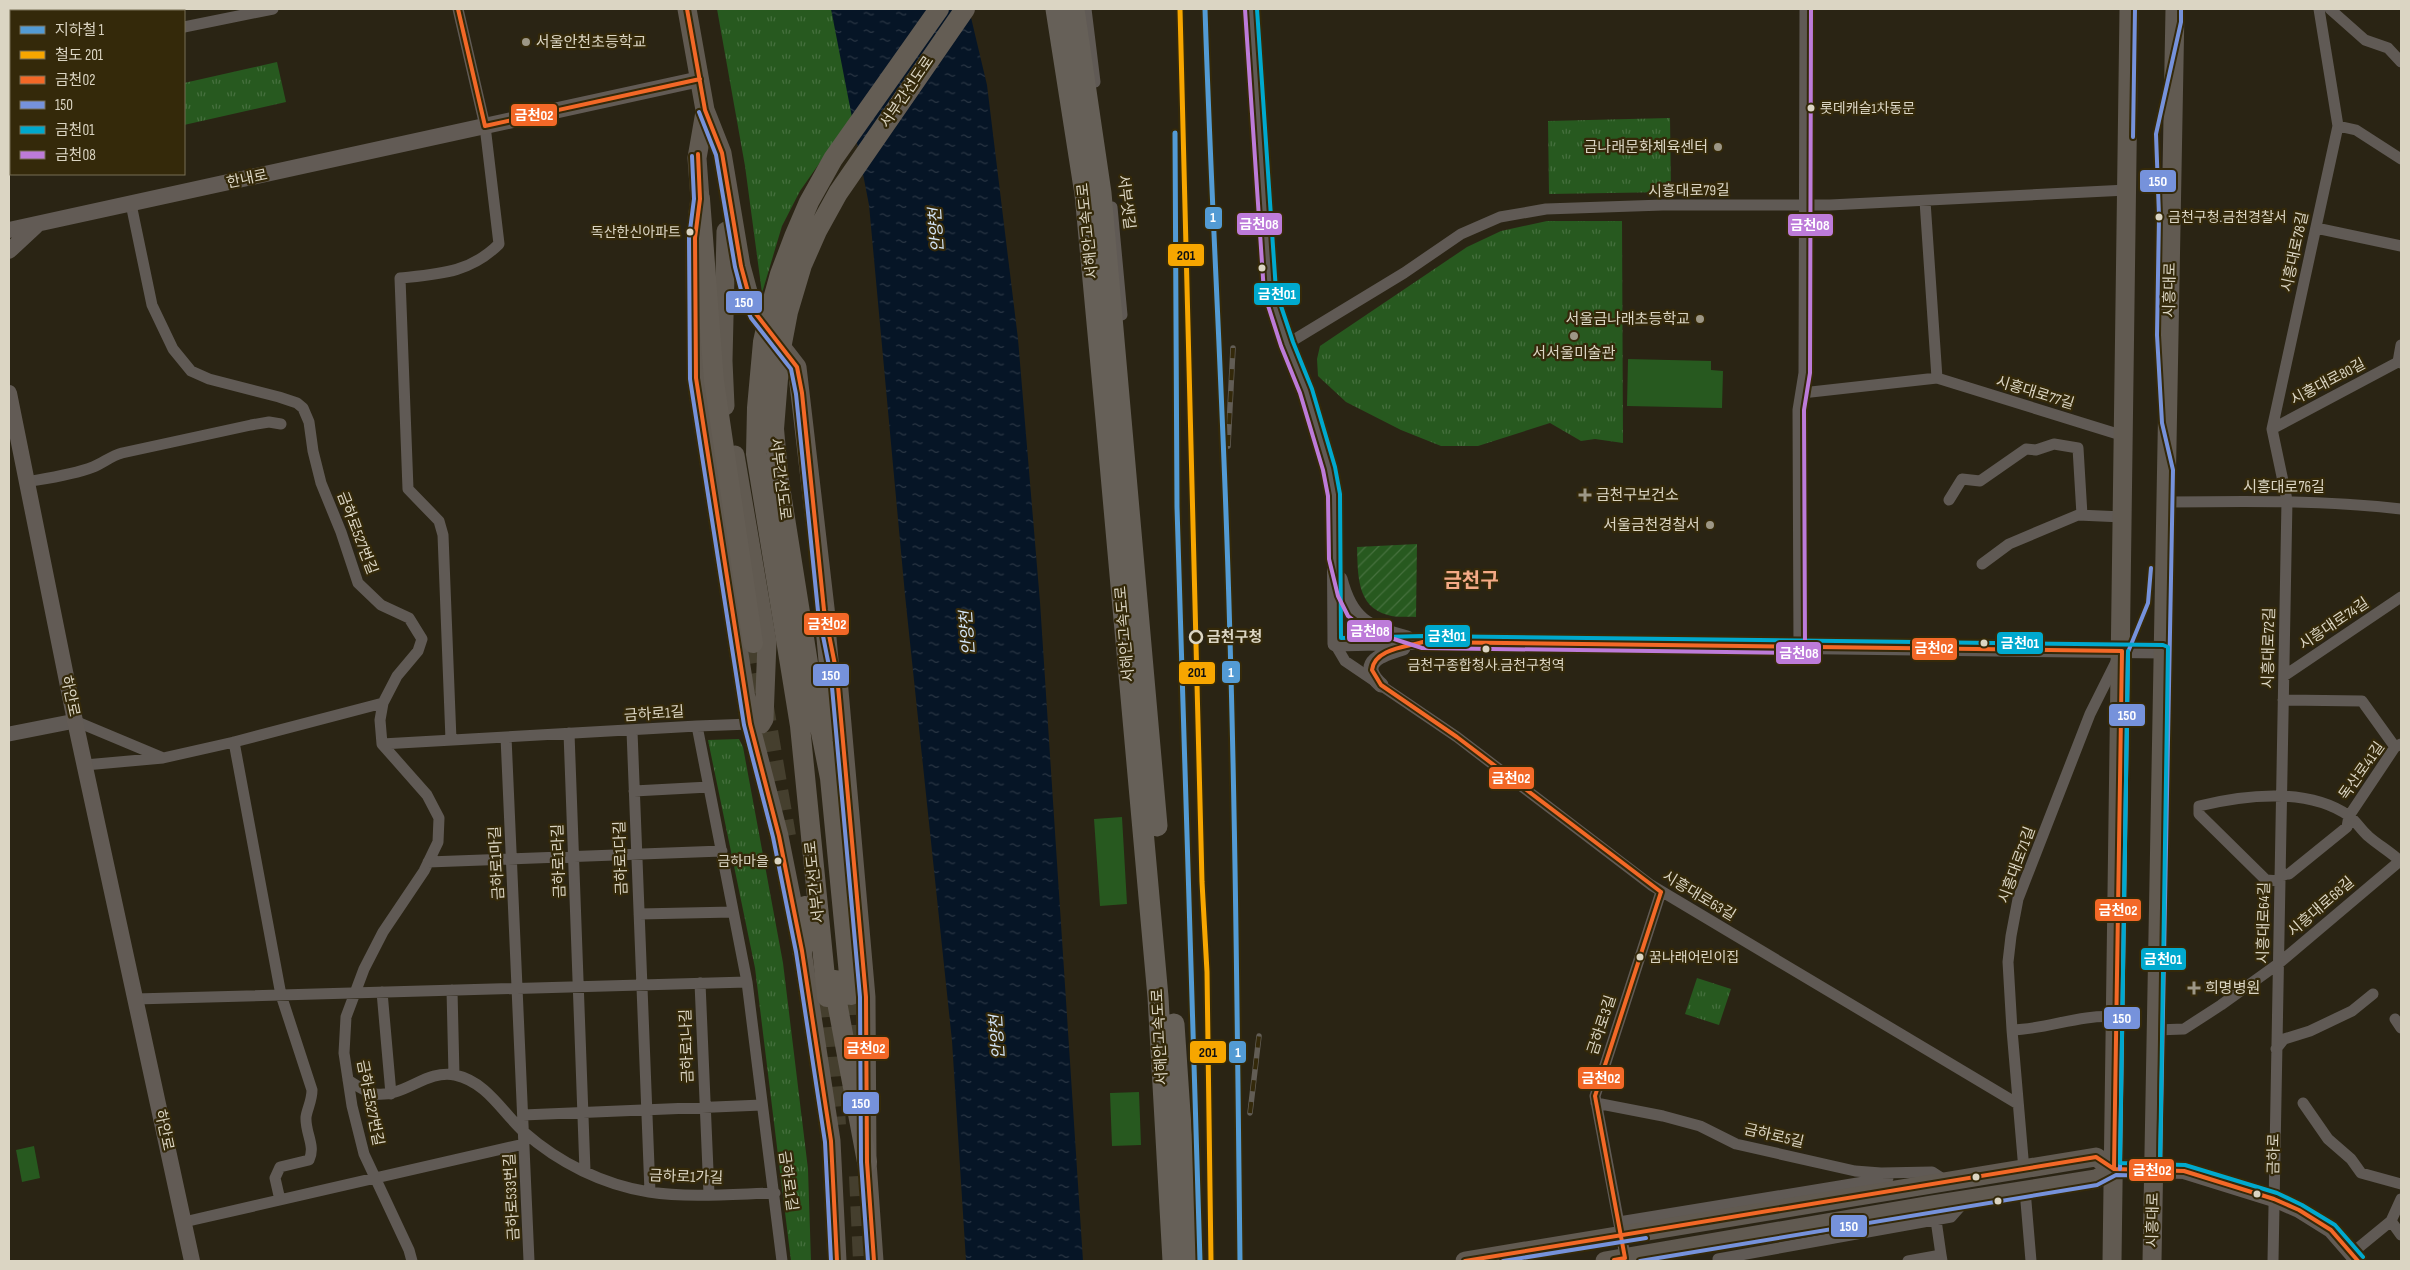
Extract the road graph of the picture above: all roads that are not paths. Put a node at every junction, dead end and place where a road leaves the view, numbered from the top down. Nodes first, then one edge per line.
1 (273, 9) edge
2 (458, 9) edge
3 (686, 9) edge
4 (939, 9) edge
5 (965, 9) edge
6 (1056, 9) edge
7 (1074, 9) edge
8 (1086, 9) edge
9 (1250, 9) edge
10 (1805, 9) edge
11 (2129, 9) edge
12 (2175, 9) edge
13 (2319, 9) edge
14 (2330, 9) edge
15 (2349, 9) edge
16 (2342, 19) junction
17 (185, 27) edge
18 (2401, 62) edge
19 (700, 79) junction
20 (706, 110) junction
21 (485, 126) junction
22 (2338, 126) junction
23 (2401, 159) edge
24 (2127, 190) junction
25 (727, 191) junction
26 (1093, 194) junction
27 (700, 199) junction
28 (1925, 201) junction
29 (131, 204) junction
30 (1804, 205) junction
31 (38, 224) junction
32 (2316, 228) junction
33 (9, 230) edge
34 (2401, 246) edge
35 (9, 251) edge
36 (1287, 344) junction
37 (2401, 346) edge
38 (2400, 362) edge
39 (1937, 378) junction
40 (9, 393) edge
41 (1802, 393) junction
42 (281, 424) dead end
43 (1132, 429) dead end
44 (2272, 429) junction
45 (2124, 436) junction
46 (26, 482) junction
47 (1950, 500) dead end
48 (2287, 500) junction
49 (2167, 502) junction
50 (2401, 509) edge
51 (2082, 515) junction
52 (2123, 517) junction
53 (1335, 558) junction
54 (1982, 564) dead end
55 (2401, 597) edge
56 (824, 610) junction
57 (1423, 642) junction
58 (753, 643) tunnel mouth
59 (1335, 644) junction
60 (1799, 647) junction
61 (2122, 651) junction
62 (2163, 651) junction
63 (2284, 676) junction
64 (791, 678) junction
65 (811, 682) junction
66 (1381, 685) junction
67 (2283, 700) junction
68 (382, 703) junction
69 (75, 720) junction
70 (750, 724) junction
71 (697, 726) junction
72 (632, 730) junction
73 (569, 733) junction
74 (9, 734) edge
75 (506, 737) junction
76 (451, 740) junction
77 (234, 742) junction
78 (382, 744) junction
79 (2398, 746) edge
80 (163, 758) junction
81 (85, 765) junction
82 (830, 778) junction
83 (709, 787) junction
84 (634, 791) junction
85 (2281, 797) junction
86 (2349, 816) junction
87 (722, 852) junction
88 (636, 854) junction
89 (573, 857) junction
90 (512, 859) junction
91 (2401, 861) edge
92 (428, 862) junction
93 (2280, 878) junction
94 (1661, 892) junction
95 (733, 912) junction
96 (639, 914) junction
97 (802, 951) junction
98 (2278, 964) junction
99 (747, 982) junction
100 (700, 983) junction
101 (641, 985) junction
102 (578, 987) junction
103 (517, 988) junction
104 (452, 990) junction
105 (382, 992) junction
106 (354, 993) junction
107 (2373, 994) dead end
108 (282, 995) junction
109 (851, 995) tunnel mouth
110 (827, 998) tunnel mouth
111 (135, 999) junction
112 (2116, 1017) junction
113 (2012, 1030) junction
114 (2156, 1030) junction
115 (2276, 1049) junction
116 (454, 1075) junction
117 (348, 1080) junction
118 (391, 1094) junction
119 (1596, 1103) junction
120 (2303, 1103) dead end
121 (2018, 1104) junction
122 (762, 1105) junction
123 (704, 1108) junction
124 (646, 1110) junction
125 (2275, 1110) joint
126 (583, 1113) junction
127 (523, 1115) junction
128 (524, 1132) junction
129 (524, 1144) junction
130 (867, 1162) junction
131 (2114, 1169) junction
132 (2024, 1170) junction
133 (2154, 1170) junction
134 (585, 1171) junction
135 (1917, 1174) junction
136 (374, 1178) junction
137 (1948, 1182) junction
138 (2401, 1184) edge
139 (2025, 1190) junction
140 (650, 1192) junction
141 (775, 1193) junction
142 (708, 1194) junction
143 (2274, 1198) junction
144 (1968, 1199) junction
145 (2401, 1199) edge
146 (280, 1200) junction
147 (1936, 1220) junction
148 (2391, 1221) junction
149 (184, 1222) junction
150 (1620, 1229) junction
151 (2401, 1235) edge
152 (2355, 1257) edge
153 (1941, 1258) edge
154 (1718, 1259) dead end
155 (1626, 1260) edge
156 (192, 1261) edge
157 (412, 1261) edge
158 (530, 1261) edge
159 (782, 1261) edge
160 (838, 1261) edge
161 (874, 1261) edge
162 (1173, 1261) edge
163 (1190, 1261) edge
164 (1465, 1261) edge
165 (1605, 1261) edge
166 (1908, 1261) edge
167 (2031, 1261) edge
168 (2112, 1261) edge
169 (2152, 1261) edge
170 (2273, 1261) edge

1 - 17 street
2 - 21 street
3 - 19 main road
4 - 64 highway, 서부간선도로
5 - 65 highway, 서부간선도로
6 - 26 highway, 서해안고속도로
7 - 26 highway, 서해안고속도로
8 - 43 street, 서부샛길
9 - 36 street
10 - 30 street
11 - 24 main road
12 - 49 main road, 시흥대로
13 - 22 street, 시흥대로78길
14 - 16 street
15 - 16 street
16 - 18 street
19 - 20 main road
19 - 21 main road, 한내로
20 - 25 main road
20 - 27 main road
21 - 29 main road, 한내로
21 - 76 street
22 - 23 street
22 - 32 street, 시흥대로78길
24 - 28 street, 시흥대로79길
24 - 45 main road
25 - 56 main road
25 - 70 main road
26 - 162 highway, 서해안고속도로
26 - 163 highway, 서해안고속도로
27 - 58 highway
27 - 70 main road
28 - 30 street, 시흥대로79길
28 - 39 street
29 - 31 main road, 한내로
29 - 68 street, 금하로527번길
30 - 36 street, 시흥대로79길
30 - 41 street
31 - 33 main road, 한내로
31 - 35 main road
32 - 34 street
32 - 44 street, 시흥대로78길
36 - 53 street
37 - 38 street, 시흥대로80길
38 - 44 street, 시흥대로80길
39 - 41 street, 시흥대로77길
39 - 45 street, 시흥대로77길
40 - 46 main road, 하안로
41 - 60 street
42 - 46 street
44 - 48 street, 시흥대로78길
45 - 52 main road
46 - 69 main road, 하안로
47 - 51 street
48 - 49 street, 시흥대로76길
48 - 50 street, 시흥대로76길
48 - 63 street, 시흥대로72길
49 - 62 main road, 시흥대로
51 - 52 street
51 - 54 street
52 - 61 main road
53 - 57 street
53 - 59 street
55 - 63 street, 시흥대로74길
56 - 82 highway
56 - 130 main road
57 - 59 street
57 - 60 street
57 - 66 street
59 - 66 street, 시흥대로63길
60 - 61 street
61 - 62 street
61 - 112 main road
61 - 113 street, 시흥대로71길
62 - 114 main road, 시흥대로
63 - 67 street, 시흥대로72길
64 - 97 highway
64 - 110 highway, 서부간선도로
65 - 82 highway, 서부간선도로
65 - 130 highway
66 - 94 street, 시흥대로63길
67 - 79 street
67 - 85 street, 시흥대로72길
68 - 77 street
68 - 78 street, 금하로527번길
69 - 74 street
69 - 80 street
69 - 81 main road, 하안로
70 - 71 street
70 - 97 main road
71 - 72 street, 금하로1길
71 - 83 street, 금하로1길
72 - 73 street, 금하로1길
72 - 84 street, 금하로1다길
73 - 75 street, 금하로1길
73 - 89 street, 금하로1라길
75 - 76 street, 금하로1길
75 - 90 street, 금하로1마길
76 - 78 street, 금하로1길
77 - 80 street
77 - 108 street
78 - 92 street, 금하로527번길
79 - 86 street, 독산로41길
80 - 81 street
81 - 111 main road, 하안로
82 - 109 highway, 서부간선도로
83 - 84 street
83 - 87 street, 금하로1길
84 - 88 street, 금하로1다길
85 - 86 street
85 - 93 street, 시흥대로64길
85 - 93 street
86 - 91 street
86 - 93 street, 독산로41길
87 - 88 street
87 - 95 street, 금하로1길
88 - 89 street
88 - 96 street, 금하로1다길
89 - 90 street
89 - 102 street, 금하로1라길
90 - 92 street
90 - 103 street, 금하로1마길
91 - 98 street, 시흥대로68길
92 - 106 street, 금하로527번길
93 - 98 street, 시흥대로64길
94 - 119 street, 금하로3길
94 - 121 street, 시흥대로63길
95 - 96 street
95 - 99 street, 금하로1길
96 - 101 street, 금하로1다길
97 - 160 main road
98 - 114 street, 시흥대로68길
98 - 115 street, 시흥대로64길
99 - 100 street
99 - 122 street, 금하로1길
100 - 101 street
100 - 123 street, 금하로1나길
101 - 102 street
101 - 124 street, 금하로1다길
102 - 103 street
102 - 126 street, 금하로1라길
103 - 104 street
103 - 127 street, 금하로1마길
104 - 105 street
104 - 116 street
105 - 106 street
105 - 118 street
106 - 108 street
106 - 117 street, 금하로527번길
107 - 115 street
108 - 111 street
108 - 146 street
111 - 149 main road, 하안로
112 - 113 street
112 - 131 main road
113 - 121 street, 시흥대로71길
114 - 133 main road, 시흥대로
115 - 125 street, 시흥대로64길
116 - 118 street, 금하로1가길
116 - 128 street, 금하로1가길
117 - 118 street
117 - 136 street, 금하로527번길
119 - 135 street, 금하로5길
119 - 150 street, 금하로3길
120 - 138 street
121 - 132 street
122 - 123 street
122 - 141 street, 금하로1길
123 - 124 street
123 - 142 street, 금하로1나길
124 - 126 street
124 - 140 street, 금하로1다길
125 - 143 street, 금하로
126 - 127 street
126 - 134 street, 금하로1라길
127 - 128 street, 금하로1마길
128 - 129 street, 금하로533번길
128 - 134 street, 금하로1가길
129 - 136 street
129 - 158 street, 금하로533번길
130 - 161 main road
131 - 132 main road, 금하로
131 - 133 main road, 금하로
131 - 139 main road, 금하로
131 - 168 main road
132 - 137 main road, 금하로
133 - 143 main road, 금하로
133 - 169 main road, 시흥대로
134 - 140 street, 금하로1가길
135 - 137 street, 금하로5길
135 - 150 street
136 - 146 street
136 - 157 street, 금하로527번길
137 - 150 main road, 금하로
139 - 144 main road, 금하로
139 - 167 street
140 - 142 street, 금하로1가길
141 - 142 street, 금하로1가길
141 - 159 street, 금하로1길
143 - 152 main road, 금하로
143 - 170 street
144 - 147 street
144 - 155 main road, 금하로
145 - 148 street
146 - 149 street
147 - 153 street
147 - 154 street
148 - 151 street
148 - 152 street
149 - 156 main road, 하안로
150 - 155 street, 금하로3길
150 - 164 main road, 금하로
153 - 166 street
155 - 165 main road, 금하로

